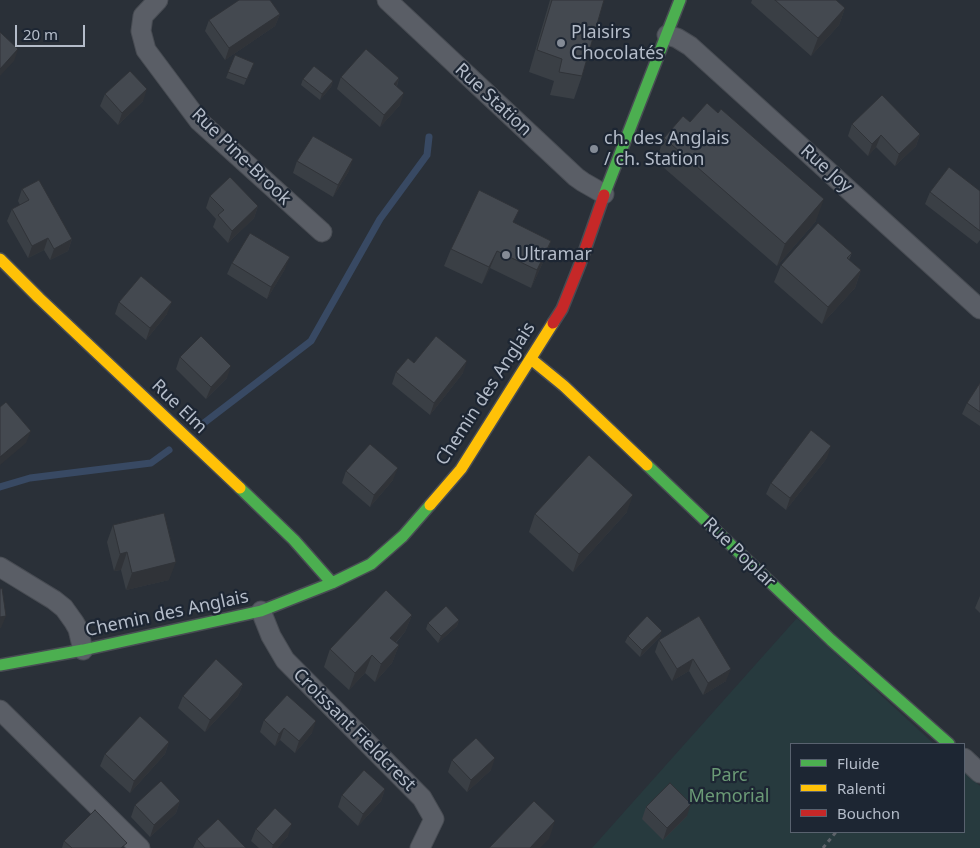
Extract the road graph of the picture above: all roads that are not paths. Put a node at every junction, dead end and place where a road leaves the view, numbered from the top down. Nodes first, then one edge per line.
1 (158, 0) edge
2 (387, 0) edge
3 (680, 0) edge
4 (667, 35) junction
5 (604, 194) junction
6 (322, 232) dead end
7 (0, 259) edge
8 (980, 309) edge
9 (531, 359) junction
10 (0, 568) edge
11 (332, 583) junction
12 (261, 611) junction
13 (83, 650) junction
14 (0, 665) edge
15 (0, 710) edge
16 (948, 743) edge
17 (965, 759) edge
18 (980, 773) edge
19 (140, 848) edge
20 (420, 848) edge

1 - 6 street, Rue Pine-Brook
2 - 5 street, Rue Station
3 - 4 street, Chemin des Anglais
4 - 5 street, Chemin des Anglais
4 - 8 street, Rue Joy
5 - 9 street, Chemin des Anglais
7 - 11 street, Rue Elm
9 - 11 street, Chemin des Anglais
9 - 16 street, Rue Poplar
10 - 13 street
11 - 12 street, Chemin des Anglais
12 - 13 street, Chemin des Anglais
12 - 20 street, Croissant Fieldcrest
13 - 14 street, Chemin des Anglais
15 - 19 street
17 - 18 street

